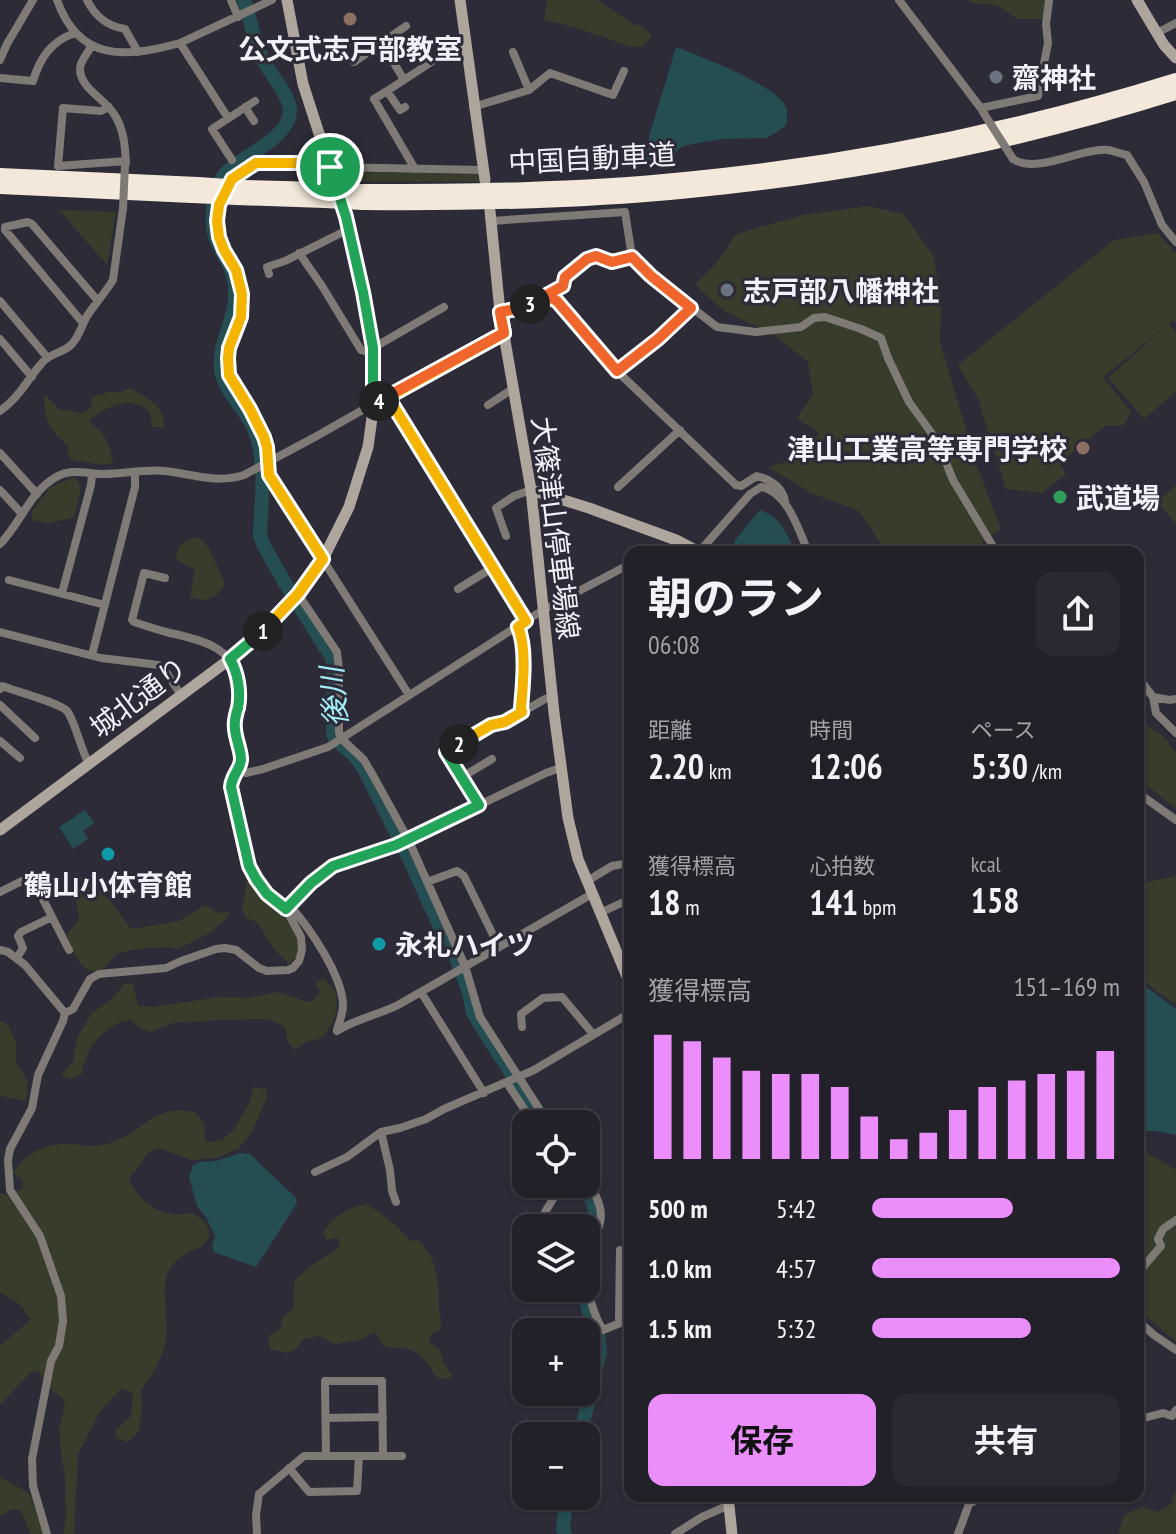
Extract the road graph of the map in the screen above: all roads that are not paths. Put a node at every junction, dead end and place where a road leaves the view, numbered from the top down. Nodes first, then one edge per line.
1 (33, 0) edge
2 (57, 0) edge
3 (87, 0) edge
4 (231, 0) edge
5 (272, 0) edge
6 (287, 0) edge
7 (460, 0) edge
8 (899, 0) edge
9 (1049, 0) edge
10 (1137, 0) edge
11 (240, 16) junction
12 (1176, 23) edge
13 (406, 26) dead end
14 (75, 33) junction
15 (1157, 33) junction
16 (465, 40) junction
17 (180, 43) junction
18 (382, 43) junction
19 (91, 46) junction
20 (138, 52) junction
21 (513, 52) dead end
22 (1176, 58) edge
23 (0, 60) edge
24 (354, 62) dead end
25 (624, 71) dead end
26 (0, 78) edge
27 (404, 80) junction
28 (1176, 80) edge
29 (529, 90) junction
30 (387, 91) junction
31 (1176, 93) edge
32 (255, 101) dead end
33 (109, 107) junction
34 (245, 107) junction
35 (405, 107) dead end
36 (473, 107) junction
37 (982, 110) junction
38 (228, 118) junction
39 (254, 121) dead end
40 (232, 160) dead end
41 (126, 163) junction
42 (330, 165) junction
43 (415, 169) junction
44 (0, 175) edge
45 (484, 175) joint
46 (0, 187) edge
47 (195, 190) junction
48 (361, 197) junction
49 (490, 216) joint
50 (349, 229) junction
51 (1176, 242) edge
52 (299, 253) junction
53 (632, 257) junction
54 (269, 274) dead end
55 (547, 296) junction
56 (0, 301) edge
57 (98, 301) junction
58 (444, 307) dead end
59 (691, 308) junction
60 (500, 312) junction
61 (83, 323) junction
62 (504, 333) junction
63 (0, 339) edge
64 (373, 351) junction
65 (47, 357) junction
66 (617, 371) junction
67 (32, 377) junction
68 (514, 388) junction
69 (388, 397) junction
70 (373, 404) junction
71 (488, 405) dead end
72 (0, 411) edge
73 (680, 430) junction
74 (0, 453) edge
75 (267, 463) junction
76 (135, 473) junction
77 (92, 474) junction
78 (618, 487) dead end
79 (0, 490) edge
80 (531, 490) junction
81 (37, 494) junction
82 (785, 502) junction
83 (22, 514) junction
84 (506, 536) dead end
85 (0, 544) edge
86 (688, 546) edge
87 (704, 546) edge
88 (805, 546) edge
89 (993, 546) edge
90 (323, 559) junction
91 (624, 567) edge
92 (492, 568) junction
93 (165, 578) dead end
94 (9, 580) dead end
95 (458, 589) dead end
96 (62, 593) junction
97 (298, 594) junction
98 (105, 605) junction
99 (543, 610) junction
100 (522, 624) junction
101 (0, 632) edge
102 (92, 655) junction
103 (230, 659) junction
104 (1144, 685) edge
105 (0, 689) edge
106 (181, 695) junction
107 (409, 695) junction
108 (552, 697) junction
109 (1153, 697) junction
110 (1176, 699) edge
111 (0, 705) edge
112 (522, 712) junction
113 (1176, 733) edge
114 (35, 738) dead end
115 (339, 740) junction
116 (0, 741) edge
117 (20, 758) dead end
118 (492, 759) dead end
119 (89, 764) junction
120 (560, 768) junction
121 (237, 770) junction
122 (462, 777) junction
123 (1144, 797) edge
124 (479, 805) junction
125 (1176, 820) edge
126 (0, 830) edge
127 (402, 842) junction
128 (624, 864) edge
129 (587, 881) junction
130 (427, 882) junction
131 (0, 892) edge
132 (592, 894) junction
133 (624, 902) edge
134 (288, 908) junction
135 (600, 913) junction
136 (52, 917) junction
137 (499, 947) junction
138 (0, 950) edge
139 (69, 950) dead end
140 (17, 958) junction
141 (461, 969) junction
142 (624, 970) edge
143 (421, 992) junction
144 (65, 1013) junction
145 (624, 1016) edge
146 (522, 1027) dead end
147 (593, 1034) junction
148 (514, 1080) junction
149 (484, 1093) junction
150 (528, 1110) edge
151 (538, 1110) edge
152 (381, 1132) junction
153 (315, 1172) dead end
154 (597, 1198) edge
155 (396, 1202) dead end
156 (1176, 1220) edge
157 (620, 1250) dead end
158 (1144, 1266) edge
159 (624, 1319) edge
160 (624, 1321) edge
161 (1144, 1326) edge
162 (1176, 1350) edge
163 (1176, 1410) edge
164 (383, 1417) junction
165 (326, 1418) junction
166 (1144, 1418) dead end
167 (326, 1456) junction
168 (359, 1456) junction
169 (383, 1456) junction
170 (402, 1456) dead end
171 (289, 1468) junction
172 (725, 1502) edge
173 (728, 1502) edge
174 (972, 1502) edge
175 (47, 1534) edge
176 (257, 1534) edge
177 (675, 1534) edge
178 (732, 1534) edge
179 (958, 1534) edge

1 - 23 street
2 - 14 street
3 - 20 street
4 - 11 street
5 - 11 street
6 - 42 street, 城北通り
7 - 16 street
8 - 37 street
9 - 37 street
10 - 15 street
11 - 17 street
12 - 15 street
13 - 18 street
14 - 19 street
14 - 26 street
15 - 22 street
16 - 27 street
16 - 36 street
17 - 20 street
17 - 38 street
18 - 24 street
18 - 27 street
19 - 20 street
19 - 33 street
21 - 29 street
25 - 29 street
27 - 30 street
28 - 48 highway, 中国自動車道
29 - 36 street
30 - 35 street
30 - 43 street
31 - 48 highway, 中国自動車道
32 - 34 street
33 - 41 street
33 - 41 street
34 - 38 street
34 - 39 street
36 - 45 street
37 - 51 street, bridge
38 - 40 street
41 - 57 street, bridge
42 - 43 street
42 - 50 street, 城北通り
42 - 75 street
43 - 45 street
44 - 47 highway, 中国自動車道
46 - 47 highway, 中国自動車道
47 - 48 highway, 中国自動車道, bridge
49 - 53 street
49 - 60 street, 大篠津山停車場線
50 - 52 street
50 - 64 street, 城北通り
52 - 54 street
52 - 64 street
53 - 55 street
53 - 59 street
55 - 60 street
55 - 66 street
56 - 65 street
57 - 61 street
57 - 61 street
58 - 64 street
59 - 66 street
59 - 89 street
60 - 62 street, 大篠津山停車場線
61 - 65 street
62 - 68 street, 大篠津山停車場線
62 - 69 street
63 - 67 street
64 - 70 street, 城北通り
65 - 67 street
66 - 73 street
67 - 72 street
68 - 71 street
68 - 80 street, 大篠津山停車場線
69 - 70 street
69 - 92 street
70 - 75 street
70 - 90 street, 城北通り
73 - 78 street
73 - 82 street
74 - 81 street
75 - 76 street
75 - 90 street
76 - 77 street
76 - 98 street
77 - 81 street
77 - 96 street
79 - 83 street
80 - 84 street
80 - 86 street
80 - 99 street, 大篠津山停車場線
81 - 83 street
82 - 87 street
82 - 88 street
83 - 85 street
90 - 97 street, 城北通り
90 - 107 street
91 - 99 street
92 - 95 street
92 - 100 street
93 - 103 street
94 - 96 street
96 - 98 street
97 - 103 street, 城北通り
97 - 115 street
98 - 102 street
99 - 100 street
99 - 108 street, 大篠津山停車場線
100 - 107 street
100 - 112 street
101 - 102 street
102 - 106 street
103 - 106 street, 城北通り
103 - 121 street
104 - 109 street
105 - 119 street
106 - 119 street, 城北通り
107 - 115 street
108 - 112 street
108 - 120 street, 大篠津山停車場線
109 - 110 street
109 - 113 street
111 - 114 street
112 - 122 street
115 - 121 street
115 - 127 street
116 - 117 street
118 - 122 street
119 - 126 street, 城北通り
120 - 124 street
120 - 129 street, 大篠津山停車場線
121 - 134 street
122 - 124 street
123 - 125 street
124 - 127 street
127 - 130 street
127 - 134 street
128 - 129 street
129 - 132 street, 大篠津山停車場線
130 - 137 street
130 - 141 street
131 - 136 street
132 - 135 street, 大篠津山停車場線
132 - 137 street
133 - 135 street
134 - 143 street
134 - 144 street
135 - 142 street, 大篠津山停車場線
136 - 139 street
136 - 140 street
137 - 141 street
138 - 140 street
140 - 144 street
141 - 143 street
141 - 148 street
143 - 149 street
144 - 175 street
145 - 147 street
146 - 147 street
147 - 148 street
148 - 149 street
148 - 150 street
148 - 151 street
149 - 152 street
152 - 153 street
152 - 155 street
154 - 160 street
156 - 158 street
157 - 159 street
161 - 162 street
163 - 166 street
164 - 165 street
164 - 165 street
164 - 169 street
165 - 167 street
167 - 168 street
167 - 171 street
168 - 169 street
168 - 171 street
169 - 170 street
171 - 176 street
172 - 177 street
173 - 178 street
174 - 179 street

